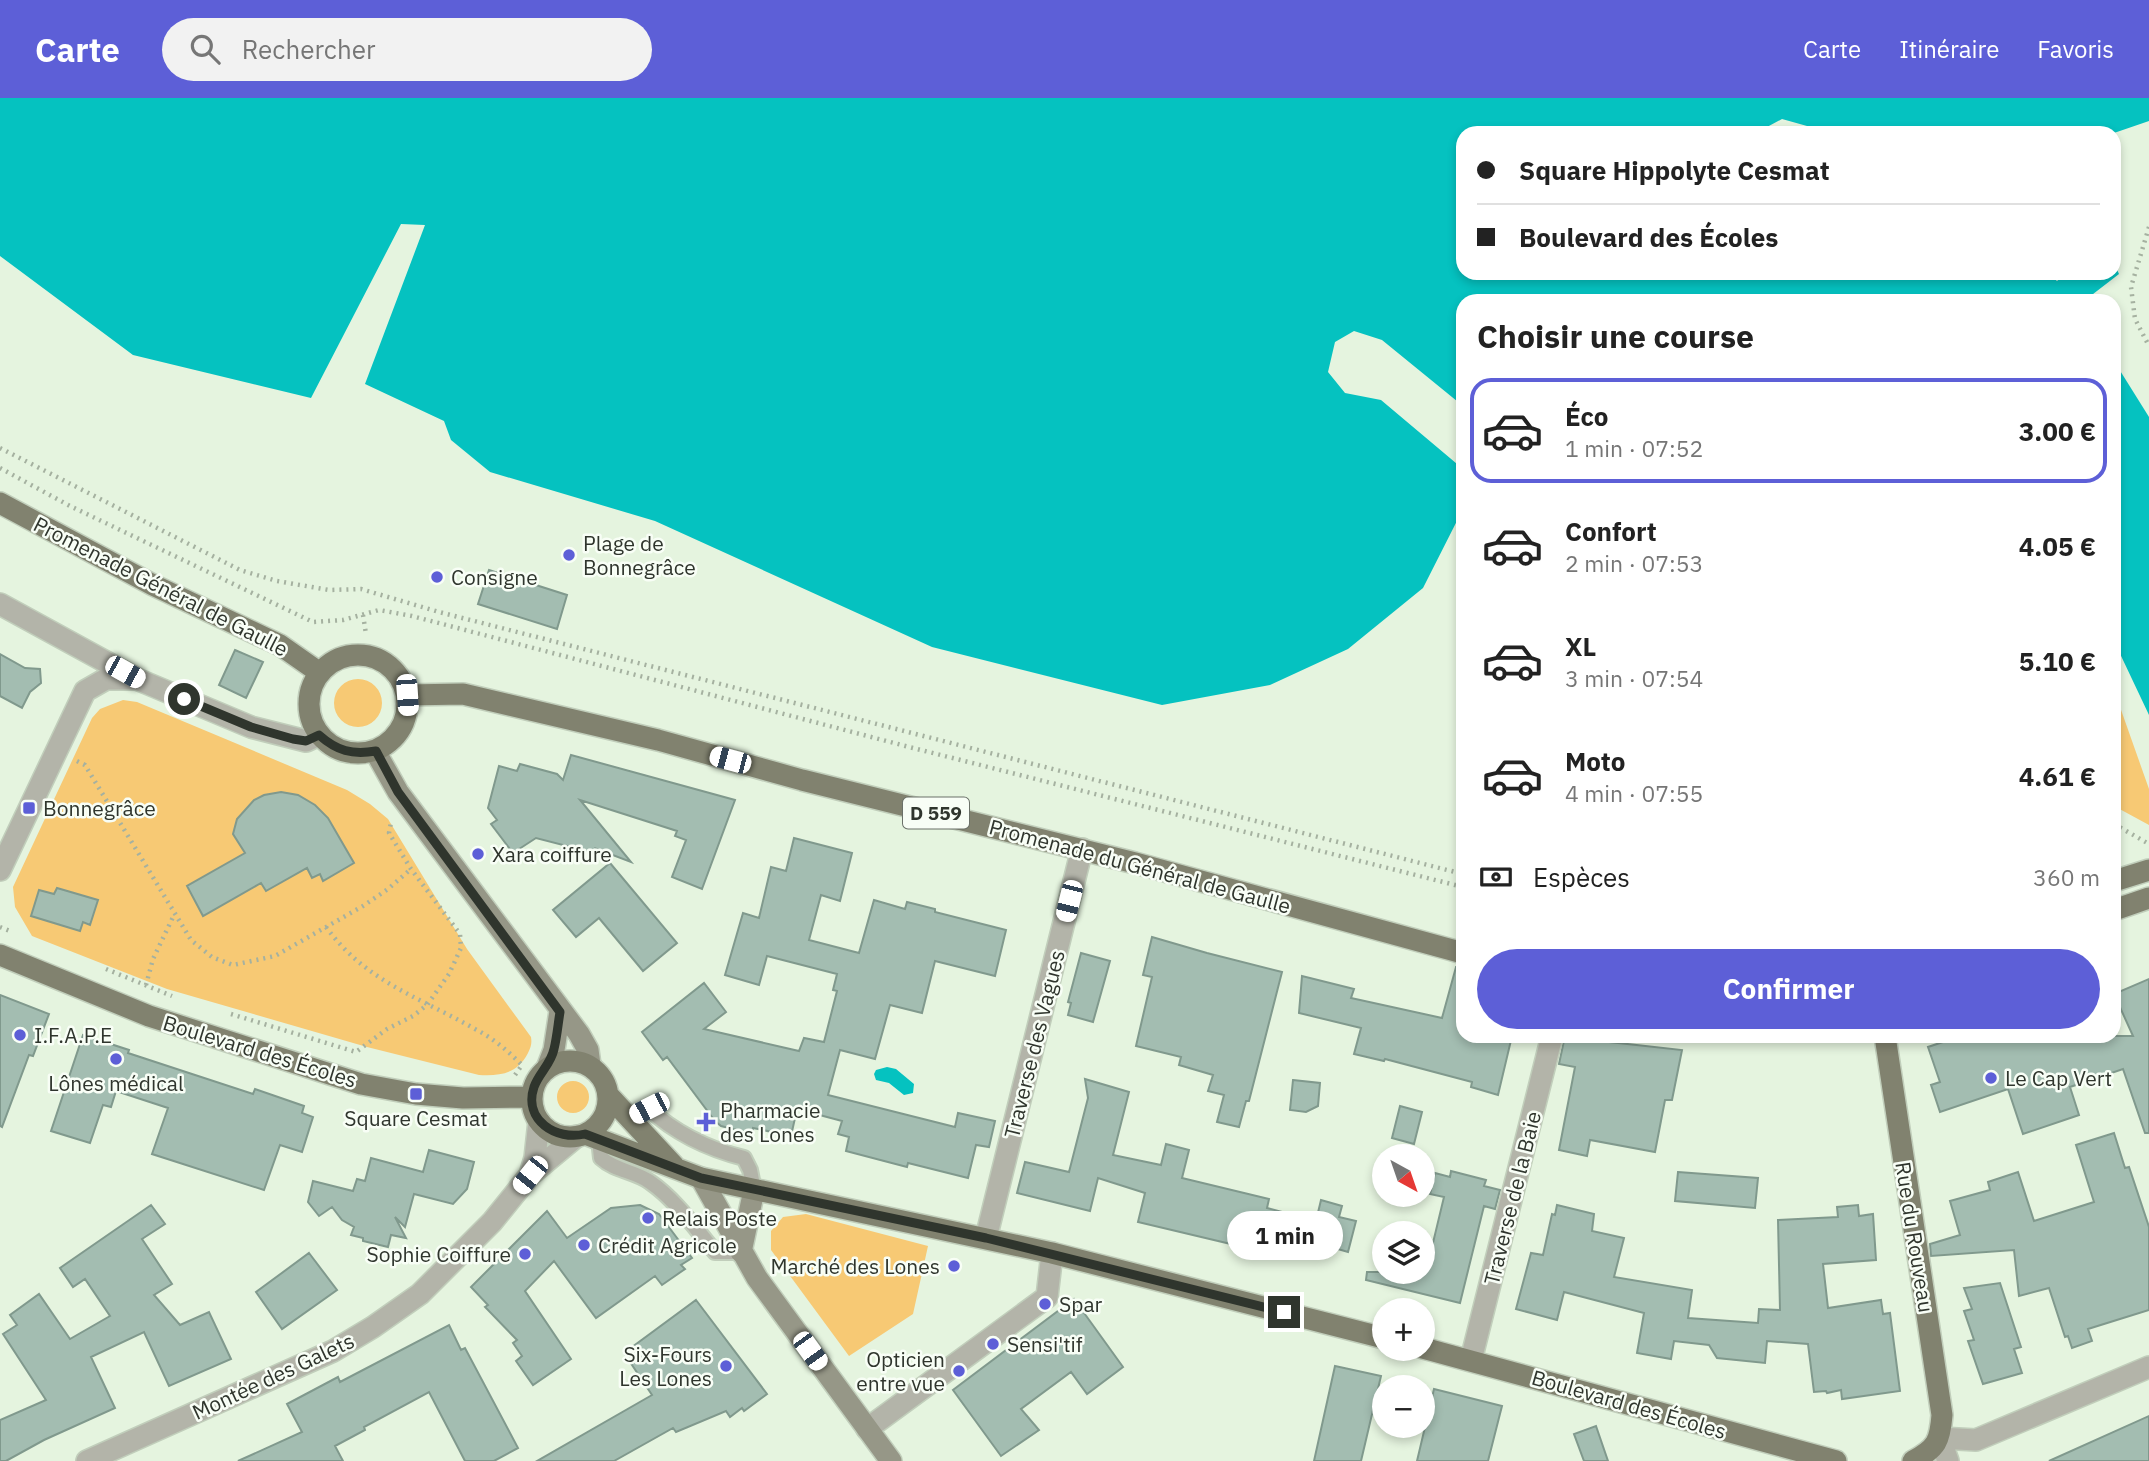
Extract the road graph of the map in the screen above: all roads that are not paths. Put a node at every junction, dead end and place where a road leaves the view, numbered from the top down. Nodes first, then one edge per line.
1 (0, 503) edge
2 (0, 604) edge
3 (320, 673) junction
4 (139, 680) junction
5 (407, 695) junction
6 (319, 735) junction
7 (376, 751) junction
8 (1082, 849) junction
9 (0, 870) edge
10 (2149, 870) edge
11 (2121, 879) edge
12 (2149, 898) edge
13 (2121, 908) edge
14 (1456, 951) edge
15 (0, 955) edge
16 (560, 1012) junction
17 (1550, 1043) edge
18 (1886, 1043) edge
19 (590, 1065) junction
20 (547, 1068) junction
21 (609, 1096) junction
22 (532, 1097) junction
23 (628, 1118) junction
24 (539, 1121) junction
25 (587, 1137) junction
26 (675, 1167) junction
27 (530, 1175) junction
28 (701, 1178) junction
29 (754, 1190) junction
30 (986, 1238) junction
31 (741, 1252) junction
32 (1052, 1253) junction
33 (1372, 1335) edge
34 (1435, 1351) edge
35 (1471, 1360) junction
36 (2149, 1367) edge
37 (867, 1429) junction
38 (1940, 1438) junction
39 (1804, 1456) edge
40 (86, 1461) edge
41 (891, 1461) edge
42 (1836, 1461) edge
43 (1913, 1461) edge
44 (1948, 1461) edge

1 - 3 main road, Promenade Général de Gaulle
2 - 4 street
3 - 5 main road
3 - 6 main road
4 - 6 street
4 - 9 street
5 - 7 main road
5 - 8 main road, Promenade du Général de Gaulle / D 559
6 - 7 main road
7 - 16 street
8 - 14 main road, Promenade du Général de Gaulle / D 559
8 - 30 street, Traverse des Vagues
10 - 11 main road
12 - 13 main road
15 - 22 main road, Boulevard des Écoles
16 - 19 street
16 - 20 street
17 - 35 street, Traverse de la Baie
18 - 38 main road, Rue du Rouveau
19 - 20 main road
19 - 21 main road
20 - 22 main road
21 - 23 main road
21 - 25 main road
22 - 24 main road
23 - 26 main road
23 - 29 lane
24 - 25 main road
24 - 27 street, Montée des Galets
25 - 26 main road
25 - 27 street, Montée des Galets
25 - 31 lane
26 - 28 main road
27 - 40 street, Montée des Galets
28 - 29 main road
28 - 31 street
29 - 30 main road
29 - 31 street
30 - 32 main road
31 - 37 street
32 - 33 main road
32 - 37 street
34 - 35 main road, Boulevard des Écoles
35 - 39 main road, Boulevard des Écoles
36 - 38 street
37 - 41 street
38 - 43 main road
38 - 44 street
39 - 42 main road, Boulevard des Écoles

